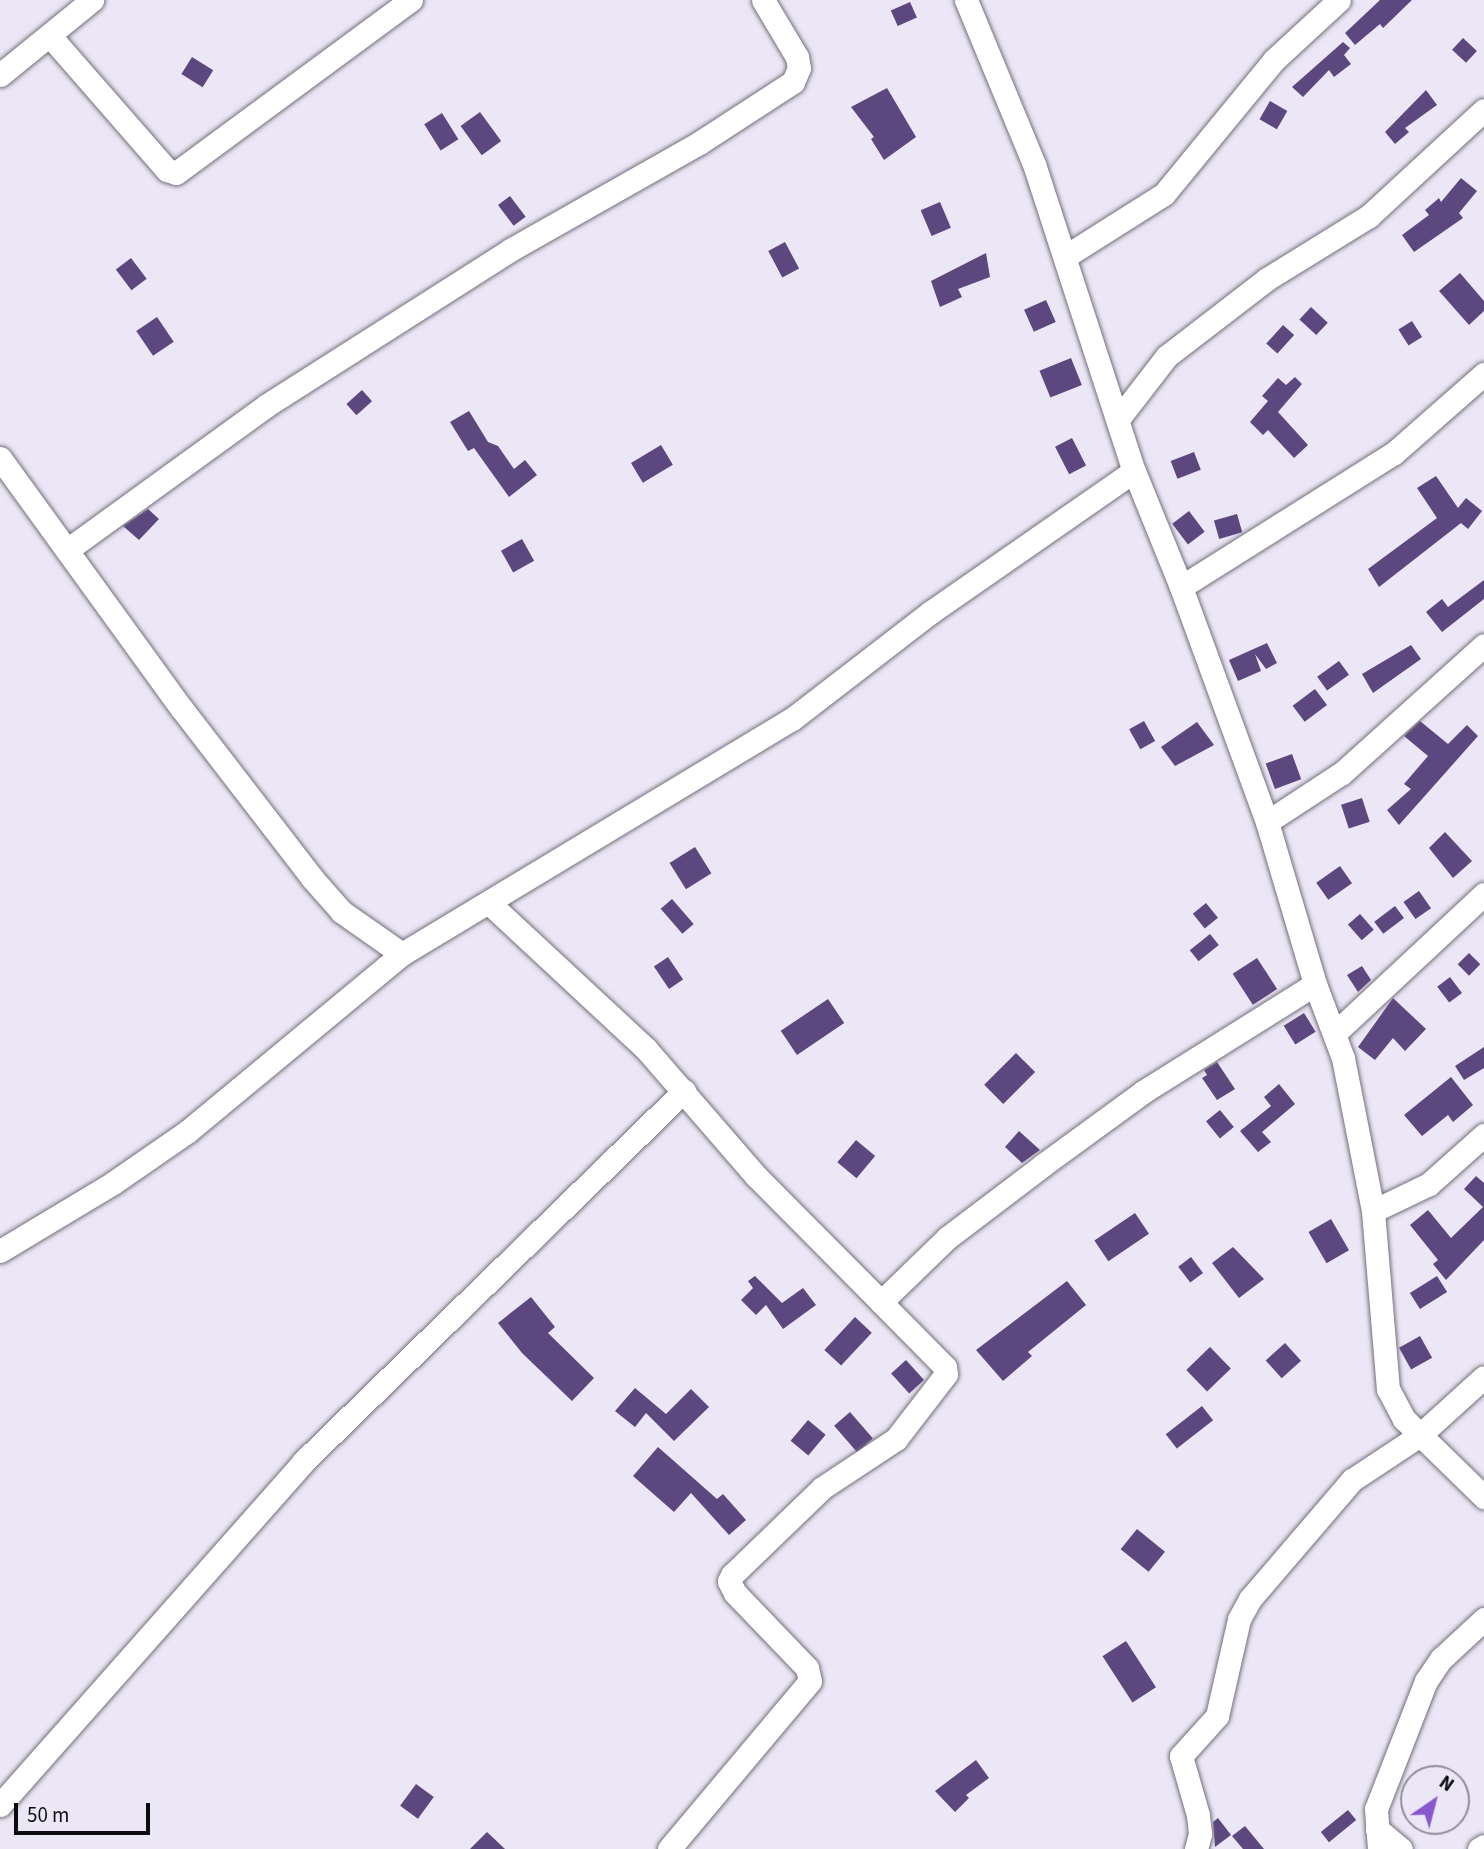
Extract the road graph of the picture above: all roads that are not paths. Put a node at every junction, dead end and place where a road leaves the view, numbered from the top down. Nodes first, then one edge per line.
1 (92, 0) edge
2 (411, 0) edge
3 (763, 0) edge
4 (966, 0) edge
5 (1339, 0) edge
6 (50, 36) junction
7 (0, 75) edge
8 (1484, 110) edge
9 (1066, 257) junction
10 (1484, 374) edge
11 (1119, 418) junction
12 (0, 458) edge
13 (1134, 471) junction
14 (67, 550) junction
15 (1181, 587) junction
16 (1484, 645) edge
17 (1267, 822) junction
18 (1484, 894) edge
19 (489, 903) junction
20 (402, 954) junction
21 (1315, 984) junction
22 (1335, 1033) junction
23 (684, 1091) junction
24 (1484, 1135) edge
25 (1373, 1211) junction
26 (0, 1251) edge
27 (881, 1302) junction
28 (1484, 1377) edge
29 (1420, 1435) junction
30 (1484, 1497) edge
31 (1484, 1619) edge
32 (0, 1805) edge
33 (1378, 1839) edge
34 (1484, 1846) edge
35 (669, 1849) edge
36 (1196, 1849) edge
37 (1401, 1849) edge
38 (1479, 1849) edge

1 - 6 street
2 - 6 street
3 - 14 street
4 - 9 street
5 - 9 street
6 - 7 street
8 - 11 street
9 - 11 street
10 - 15 street
11 - 13 street
12 - 14 street
13 - 15 street
13 - 19 street
14 - 20 street
15 - 17 street
16 - 17 street
17 - 21 street
18 - 22 street
19 - 20 street
19 - 23 street
20 - 26 street
21 - 22 street
21 - 27 street
22 - 25 street
23 - 27 street
23 - 32 street
24 - 25 street
25 - 29 street
27 - 35 street
28 - 29 street
29 - 30 street
29 - 36 street
31 - 33 street
33 - 37 street
34 - 38 street

